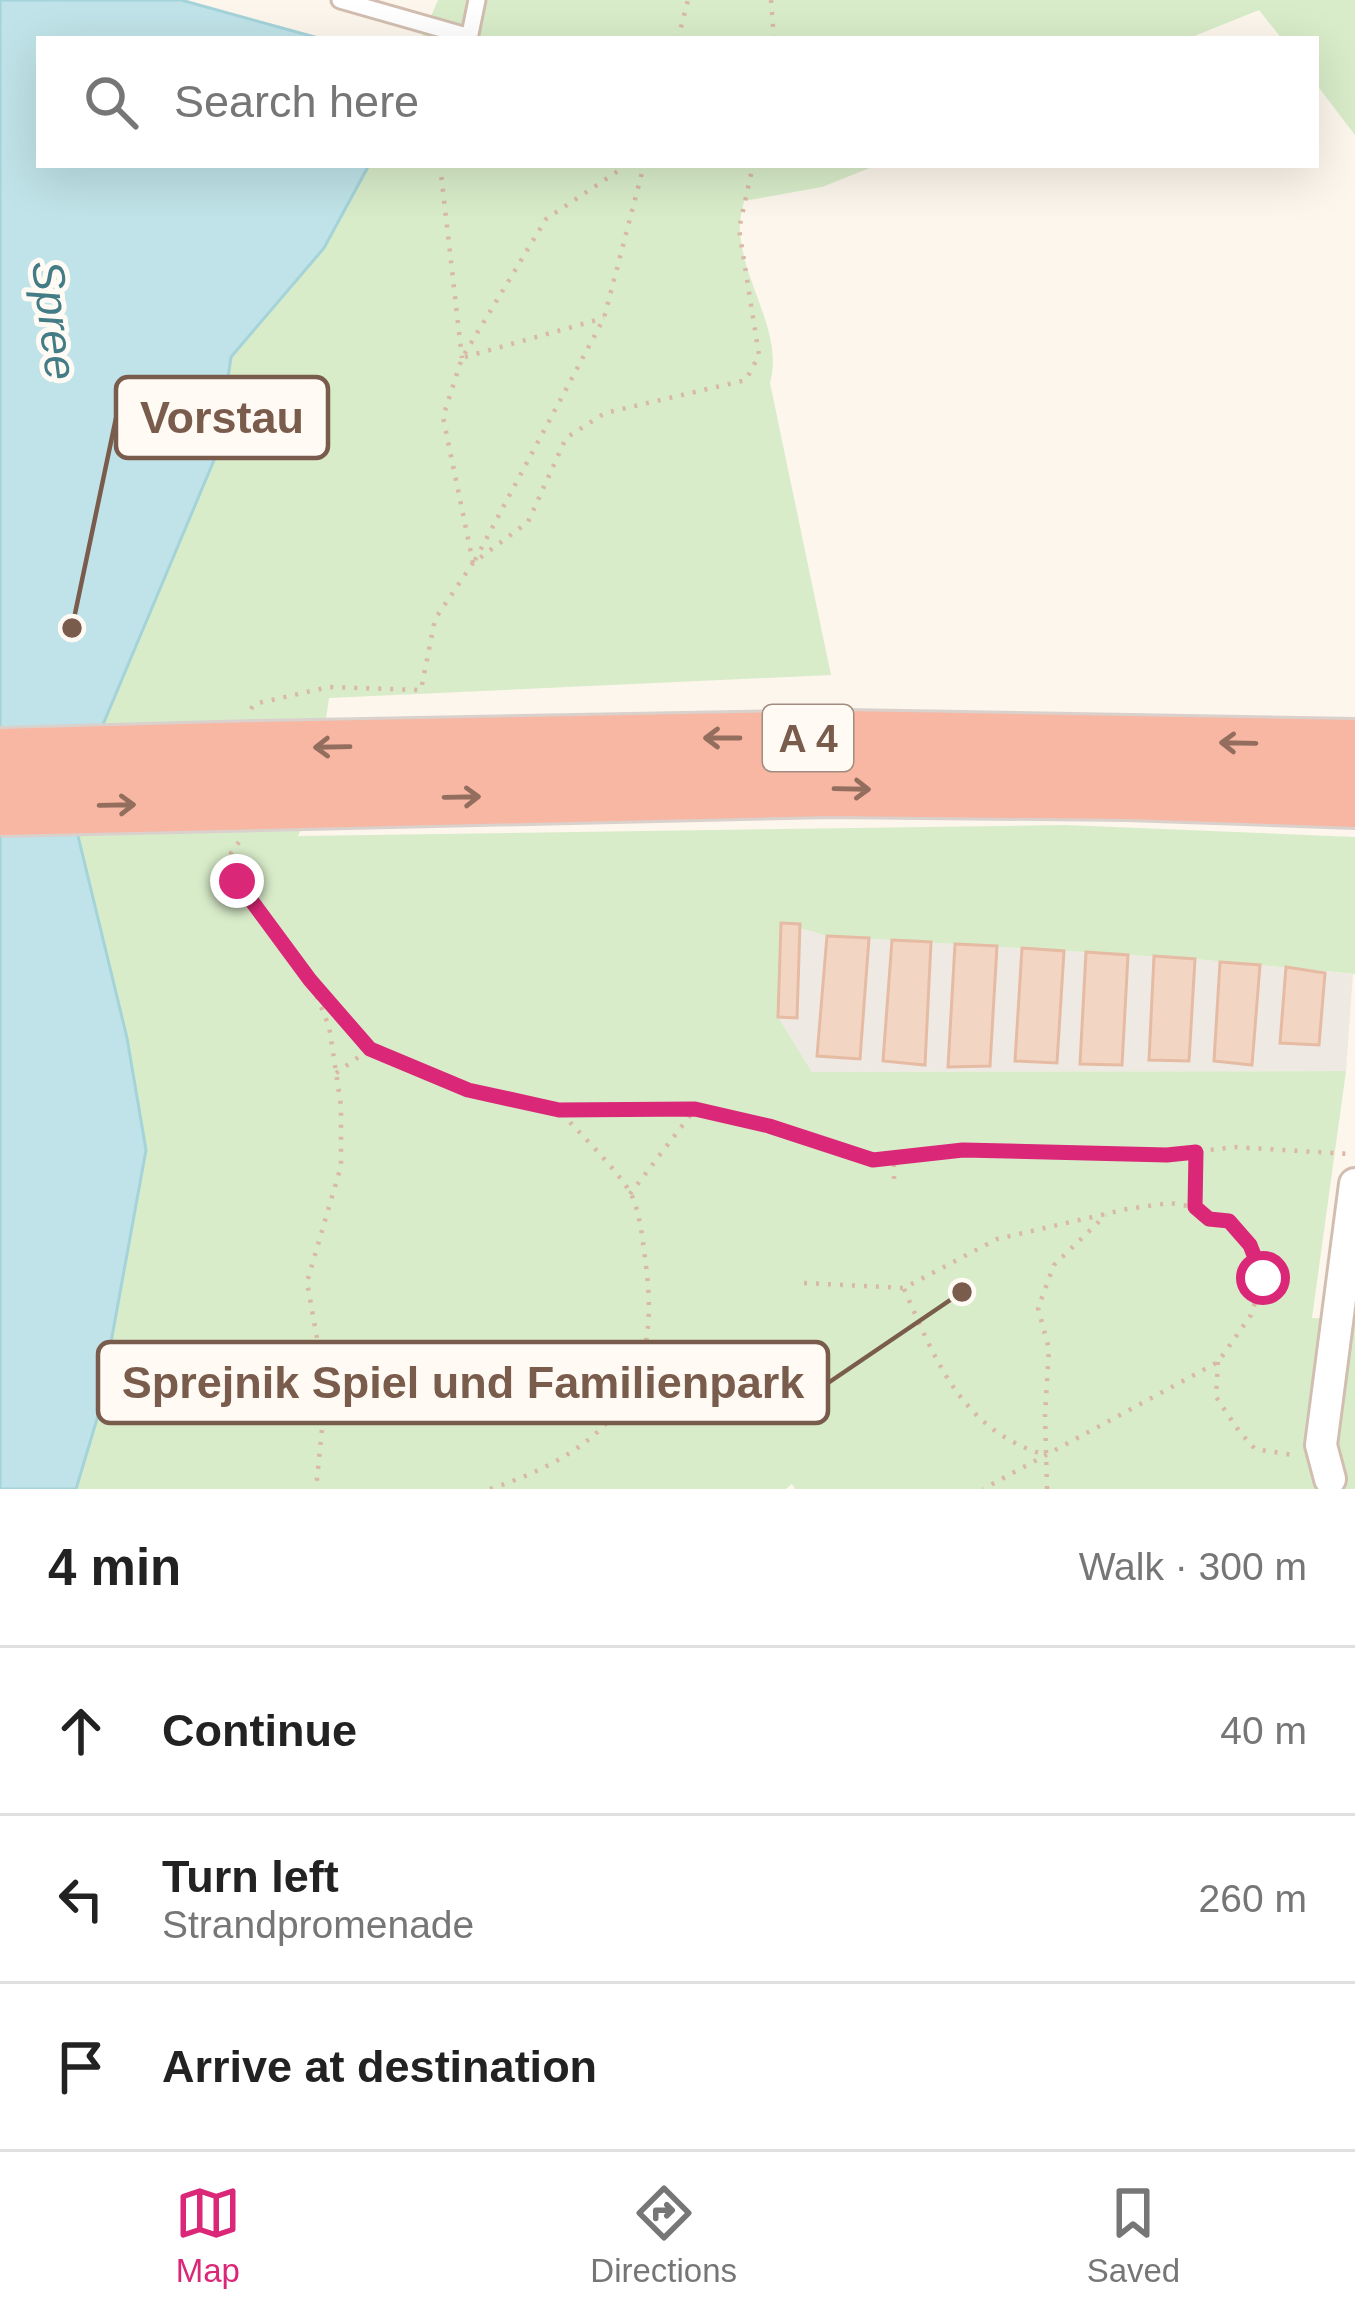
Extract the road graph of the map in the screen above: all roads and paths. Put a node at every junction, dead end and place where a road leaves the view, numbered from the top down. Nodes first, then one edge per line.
1 (340, 0) edge
2 (477, 0) edge
3 (688, 0) edge
4 (771, 0) edge
5 (463, 36) edge
6 (470, 36) edge
7 (678, 36) edge
8 (774, 36) edge
9 (440, 168) edge
10 (622, 168) edge
11 (643, 168) edge
12 (752, 168) edge
13 (604, 318) junction
14 (462, 358) junction
15 (473, 563) junction
16 (329, 686) dead end
17 (1355, 747) edge
18 (0, 756) edge
19 (261, 776) junction
20 (1355, 800) edge
21 (0, 808) edge
22 (237, 881) dead end
23 (310, 980) junction
24 (370, 1049) junction
25 (337, 1073) junction
26 (695, 1109) junction
27 (559, 1110) junction
28 (1196, 1152) junction
29 (1355, 1155) edge
30 (894, 1158) junction
31 (894, 1179) dead end
32 (1355, 1184) edge
33 (631, 1194) junction
34 (1195, 1207) junction
35 (1109, 1212) junction
36 (804, 1283) dead end
37 (904, 1288) junction
38 (1218, 1362) junction
39 (1045, 1456) junction
40 (1330, 1475) edge
41 (316, 1489) edge
42 (490, 1489) edge
43 (983, 1489) edge
44 (1047, 1489) edge

1 - 5 lane
2 - 6 lane
3 - 7 path
4 - 8 path
9 - 14 path
10 - 14 path
11 - 13 path
12 - 15 path
13 - 14 path
13 - 15 path
14 - 15 path
15 - 16 path
17 -> 19 highway, A 4
18 - 19 highway, A 4, bridge
19 -> 20 highway, A 4
21 -> 19 highway, A 4, bridge
22 - 23 path
23 - 24 path
23 - 25 path
24 - 25 path
24 - 27 path
25 - 41 path
26 - 27 path
26 - 30 path
26 - 33 path
27 - 33 path
28 - 29 path
28 - 30 path
28 - 34 path
30 - 31 path
32 - 40 street
33 - 42 path
34 - 35 path
34 - 38 path
35 - 37 path
35 - 39 path
36 - 37 path
37 - 39 path
38 - 39 path
38 - 40 path
39 - 43 path
39 - 44 path

